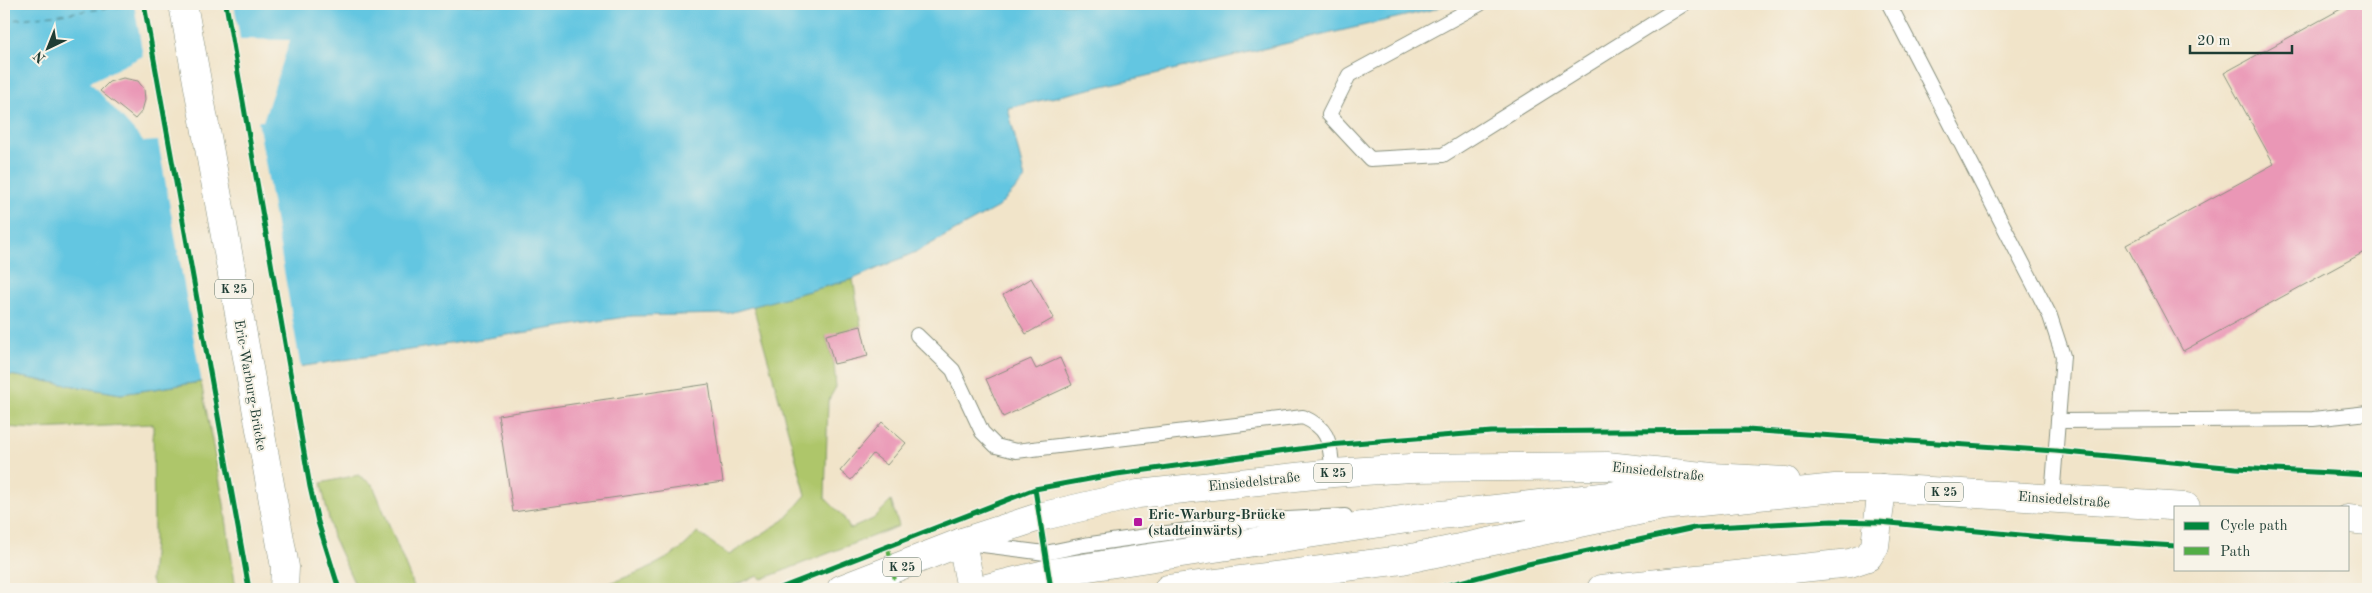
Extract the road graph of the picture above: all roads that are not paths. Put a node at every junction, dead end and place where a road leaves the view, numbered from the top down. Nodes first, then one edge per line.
1 (183, 4) edge
2 (1480, 4) edge
3 (1684, 4) edge
4 (1889, 4) edge
5 (917, 335) dead end
6 (2368, 413) edge
7 (2058, 420) junction
8 (1333, 473) junction
9 (1712, 477) junction
10 (1835, 488) junction
11 (1882, 488) junction
12 (2052, 498) junction
13 (2174, 506) edge
14 (1508, 507) junction
15 (2350, 519) edge
16 (2368, 521) edge
17 (962, 542) junction
18 (288, 582) edge
19 (842, 589) edge
20 (971, 589) edge
21 (982, 589) edge
22 (1168, 589) edge
23 (1601, 589) edge

1 - 18 main road, Eric-Warburg-Brücke / K 25
2 - 3 lane
4 - 7 lane
5 - 8 lane
6 - 7 lane
7 - 12 lane
8 - 9 main road, Einsiedelstraße / K 25
8 - 17 main road, Einsiedelstraße / K 25
9 - 10 main road, Einsiedelstraße / K 25
9 - 14 main road, Einsiedelstraße / K 25
10 - 11 main road, Einsiedelstraße / K 25
10 - 22 main road, Einsiedelstraße / K 25
11 - 12 main road, Einsiedelstraße / K 25
11 - 23 main road
12 - 13 main road, Einsiedelstraße / K 25
14 - 17 lane
14 - 21 main road, Einsiedelstraße / K 25
15 - 16 main road
17 - 19 main road, Einsiedelstraße / K 25
17 - 20 main road

